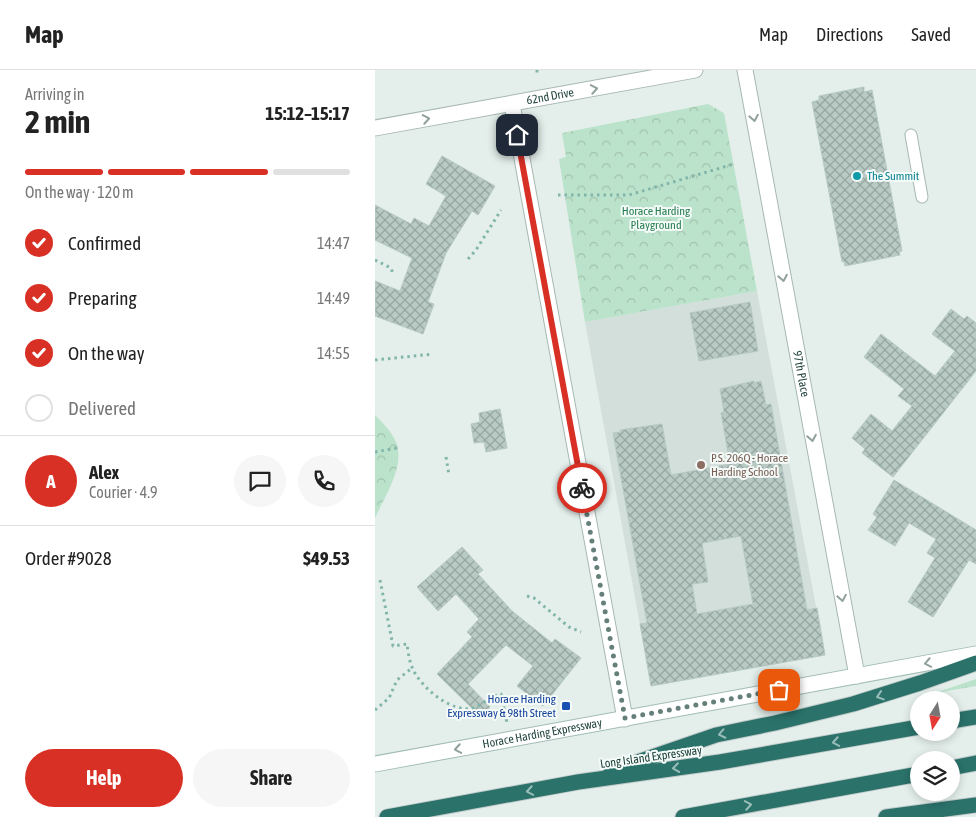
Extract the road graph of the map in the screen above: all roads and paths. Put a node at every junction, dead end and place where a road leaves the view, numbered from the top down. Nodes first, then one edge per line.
1 (695, 70) edge
2 (745, 70) edge
3 (512, 104) junction
4 (375, 128) edge
5 (911, 135) dead end
6 (734, 164) dead end
7 (557, 195) dead end
8 (922, 197) dead end
9 (501, 210) dead end
10 (468, 259) dead end
11 (375, 260) edge
12 (393, 274) dead end
13 (433, 354) dead end
14 (375, 360) edge
15 (397, 448) dead end
16 (375, 452) edge
17 (446, 457) dead end
18 (449, 475) dead end
19 (380, 580) dead end
20 (527, 596) dead end
21 (581, 632) dead end
22 (976, 654) edge
23 (976, 663) edge
24 (412, 668) junction
25 (857, 676) junction
26 (375, 710) edge
27 (976, 717) edge
28 (625, 718) junction
29 (960, 720) edge
30 (507, 723) dead end
31 (910, 729) edge
32 (976, 763) edge
33 (375, 764) edge
34 (960, 766) edge
35 (910, 776) edge
36 (578, 782) junction
37 (976, 805) edge
38 (387, 817) edge
39 (683, 817) edge
40 (886, 817) edge
41 (929, 817) edge

3 -> 1 street, 62nd Drive
2 -> 25 street, 97th Place
4 -> 3 street, 62nd Drive
3 - 28 street
5 - 8 lane
6 - 7 path
9 - 10 path
11 - 12 path
13 - 14 path
15 - 16 path
17 - 18 path
19 - 24 path
20 - 21 path
22 -> 25 street, Horace Harding Expressway
23 -> 36 highway
24 - 26 path
24 - 30 path
25 - 28 street, Horace Harding Expressway
27 - 29 highway
28 -> 33 street, Horace Harding Expressway
31 -> 36 highway, Long Island Expressway
32 - 34 highway
39 -> 35 highway
36 -> 38 highway, Long Island Expressway
37 - 40 highway
37 - 41 highway

